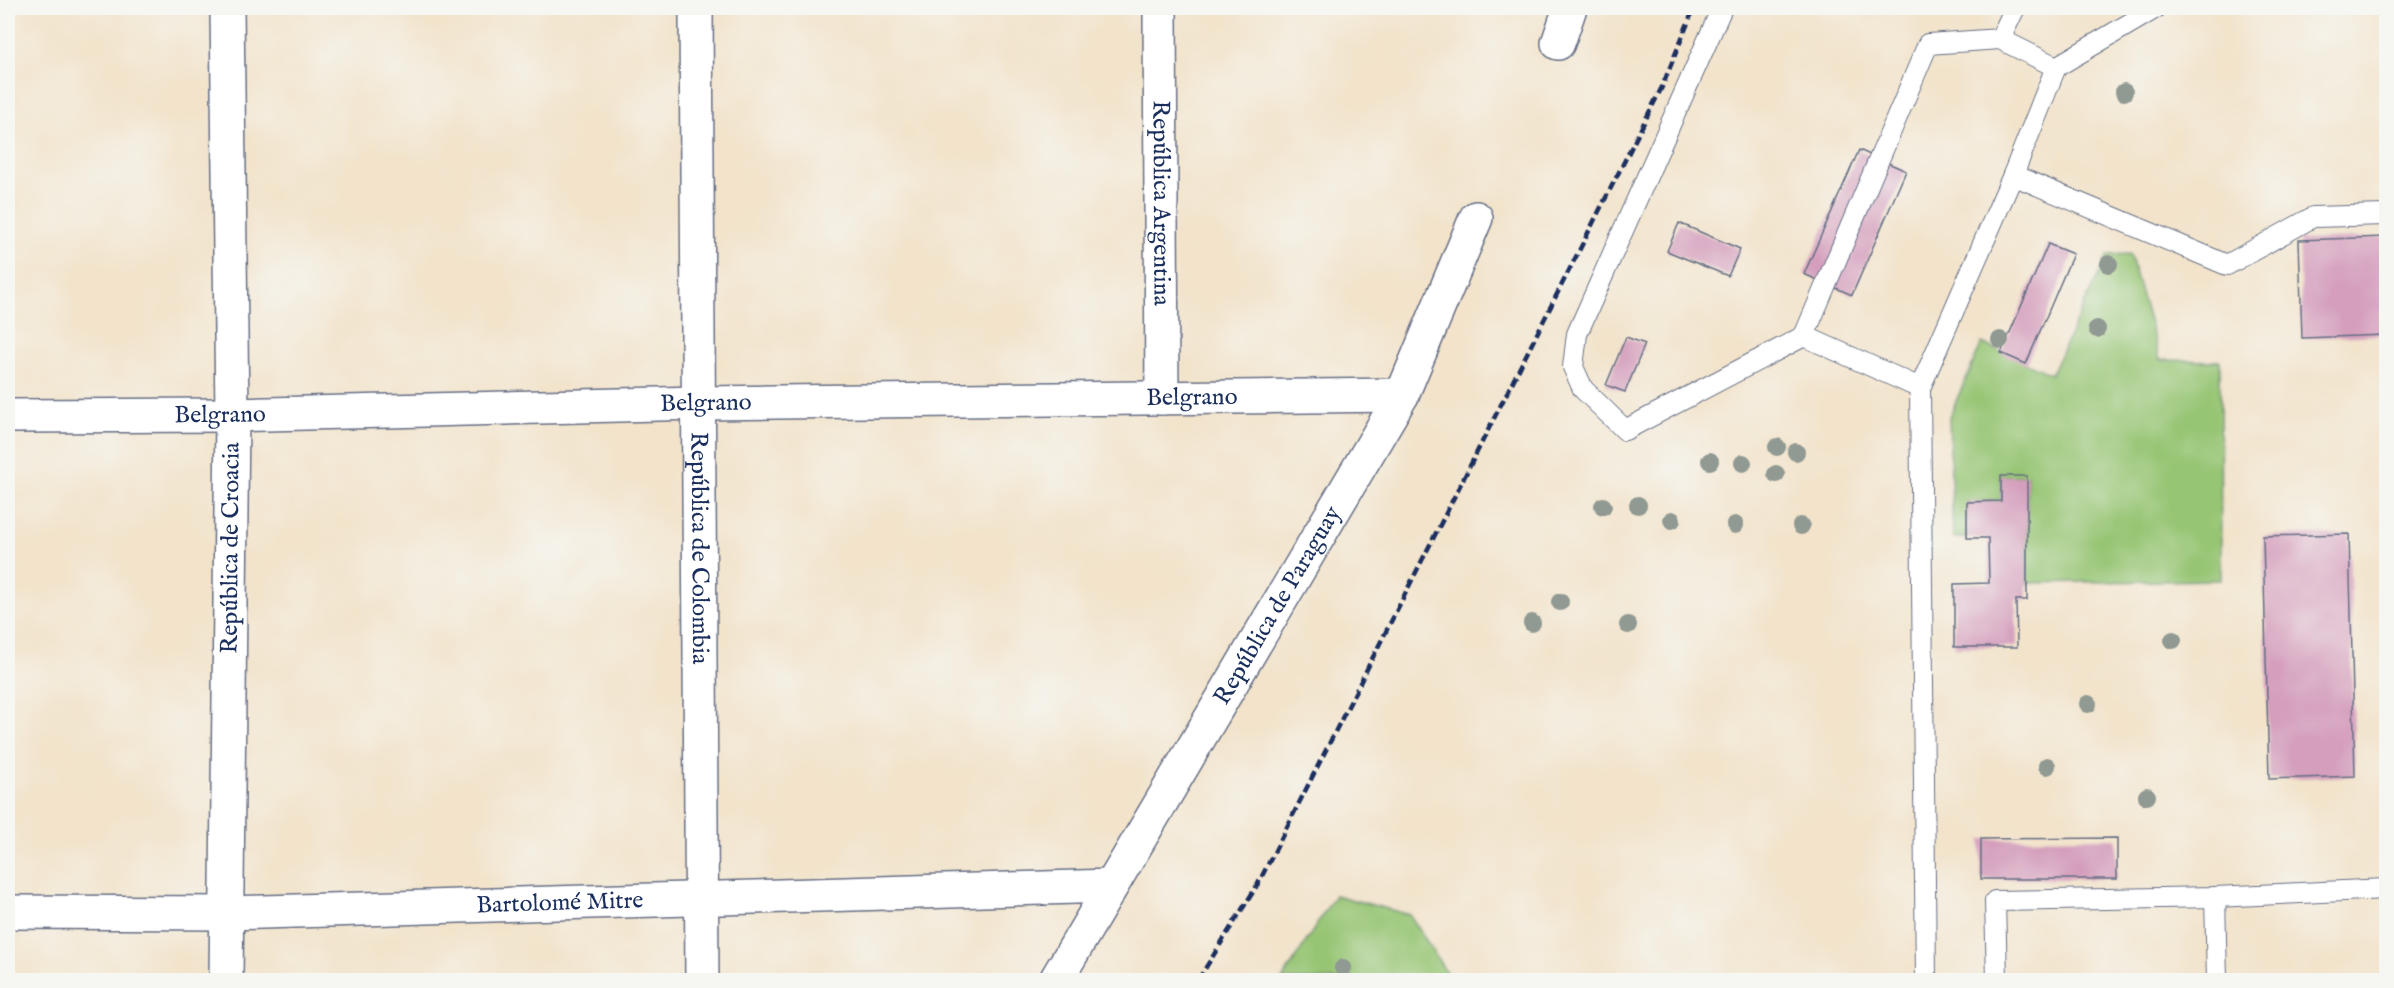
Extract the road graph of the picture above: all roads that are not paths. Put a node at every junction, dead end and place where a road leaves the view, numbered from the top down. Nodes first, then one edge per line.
1 (226, 8) edge
2 (696, 8) edge
3 (1160, 8) edge
4 (1570, 8) edge
5 (1722, 8) edge
6 (2015, 8) edge
7 (2156, 8) edge
8 (2000, 39) junction
9 (1558, 43) dead end
10 (2056, 67) junction
11 (2013, 175) junction
12 (2386, 214) edge
13 (1476, 219) dead end
14 (1804, 336) junction
15 (1920, 388) junction
16 (1402, 395) junction
17 (1162, 398) junction
18 (698, 403) junction
19 (232, 415) junction
20 (8, 416) edge
21 (1111, 886) junction
22 (2386, 889) edge
23 (2215, 897) junction
24 (702, 898) junction
25 (8, 912) edge
26 (227, 913) junction
27 (226, 981) edge
28 (702, 981) edge
29 (1056, 981) edge
30 (1926, 981) edge
31 (1997, 981) edge
32 (2217, 981) edge

1 - 19 street, República de Croacia
2 - 18 street, República de Colombia
3 - 17 street, República Argentina
4 - 9 street
5 - 14 lane
6 - 8 lane
7 - 10 lane
8 - 10 lane
8 - 14 lane
10 - 11 lane
11 - 12 lane
11 - 15 lane
13 - 16 street, República de Paraguay
14 - 15 lane
15 - 30 lane
16 - 17 street, Belgrano
16 - 21 street, República de Paraguay
17 - 18 street, Belgrano
18 - 19 street, Belgrano
18 - 24 street, República de Colombia
19 - 20 street, Belgrano
19 - 26 street, República de Croacia
21 - 24 street, Bartolomé Mitre
21 - 29 street, República de Paraguay
22 - 23 lane
23 - 31 lane
23 - 32 lane
24 - 26 street, Bartolomé Mitre
24 - 28 street, República de Colombia
25 - 26 street, Bartolomé Mitre
26 - 27 street, República de Croacia

